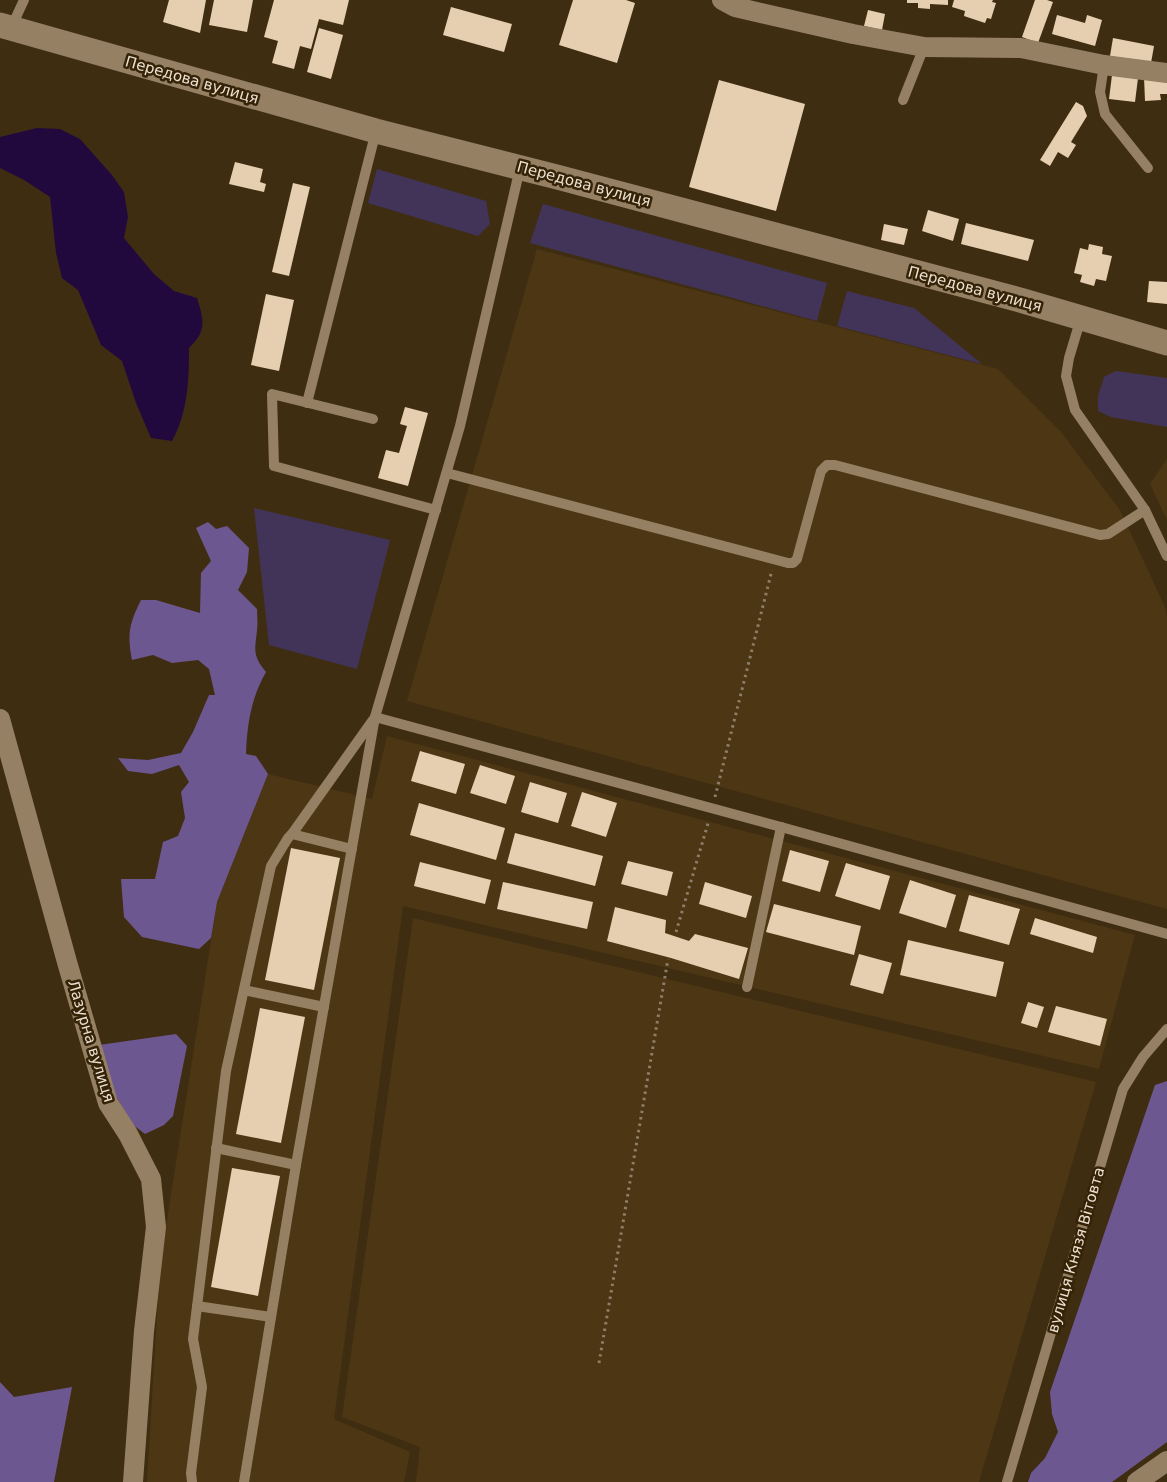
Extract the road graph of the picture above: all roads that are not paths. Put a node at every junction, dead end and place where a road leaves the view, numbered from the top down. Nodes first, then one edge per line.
1 (24, 0) edge
2 (722, 0) edge
3 (5, 28) edge
4 (924, 46) junction
5 (1104, 65) junction
6 (1167, 73) edge
7 (903, 100) dead end
8 (376, 131) junction
9 (521, 167) junction
10 (1148, 168) dead end
11 (1081, 318) junction
12 (1167, 342) edge
13 (307, 403) junction
14 (373, 419) dead end
15 (447, 473) junction
16 (436, 510) junction
17 (1145, 510) junction
18 (1167, 556) edge
19 (375, 718) junction
20 (0, 719) edge
21 (781, 827) junction
22 (292, 834) junction
23 (352, 849) junction
24 (1167, 934) edge
25 (746, 987) dead end
26 (244, 990) junction
27 (324, 1006) junction
28 (1167, 1029) edge
29 (216, 1148) junction
30 (296, 1165) junction
31 (197, 1306) junction
32 (271, 1317) junction
33 (1167, 1461) edge
34 (133, 1482) edge
35 (192, 1482) edge
36 (244, 1482) edge
37 (1007, 1482) edge
38 (1137, 1482) edge

1 - 3 lane
2 - 4 street
3 - 8 street, Передова вулиця
4 - 5 street
4 - 7 lane
5 - 6 street
5 - 10 lane
8 - 9 street, Передова вулиця
8 - 13 lane
9 - 11 street, Передова вулиця
9 - 15 lane
11 - 12 street, Передова вулиця
11 - 17 lane
13 - 14 lane
13 - 16 lane
15 - 16 lane
15 - 17 lane
16 - 19 lane
17 - 18 lane
19 - 21 lane
19 - 22 lane
19 - 23 lane
20 - 34 street, Лазурна вулиця
21 - 24 lane
21 - 25 lane
22 - 23 lane
22 - 26 lane
23 - 27 lane
26 - 27 lane
26 - 29 lane
27 - 30 lane
28 - 37 lane, вулиця Князя Вітовта
29 - 30 lane
29 - 31 lane
30 - 32 lane
31 - 32 lane
31 - 35 lane
32 - 36 lane
33 - 38 street

